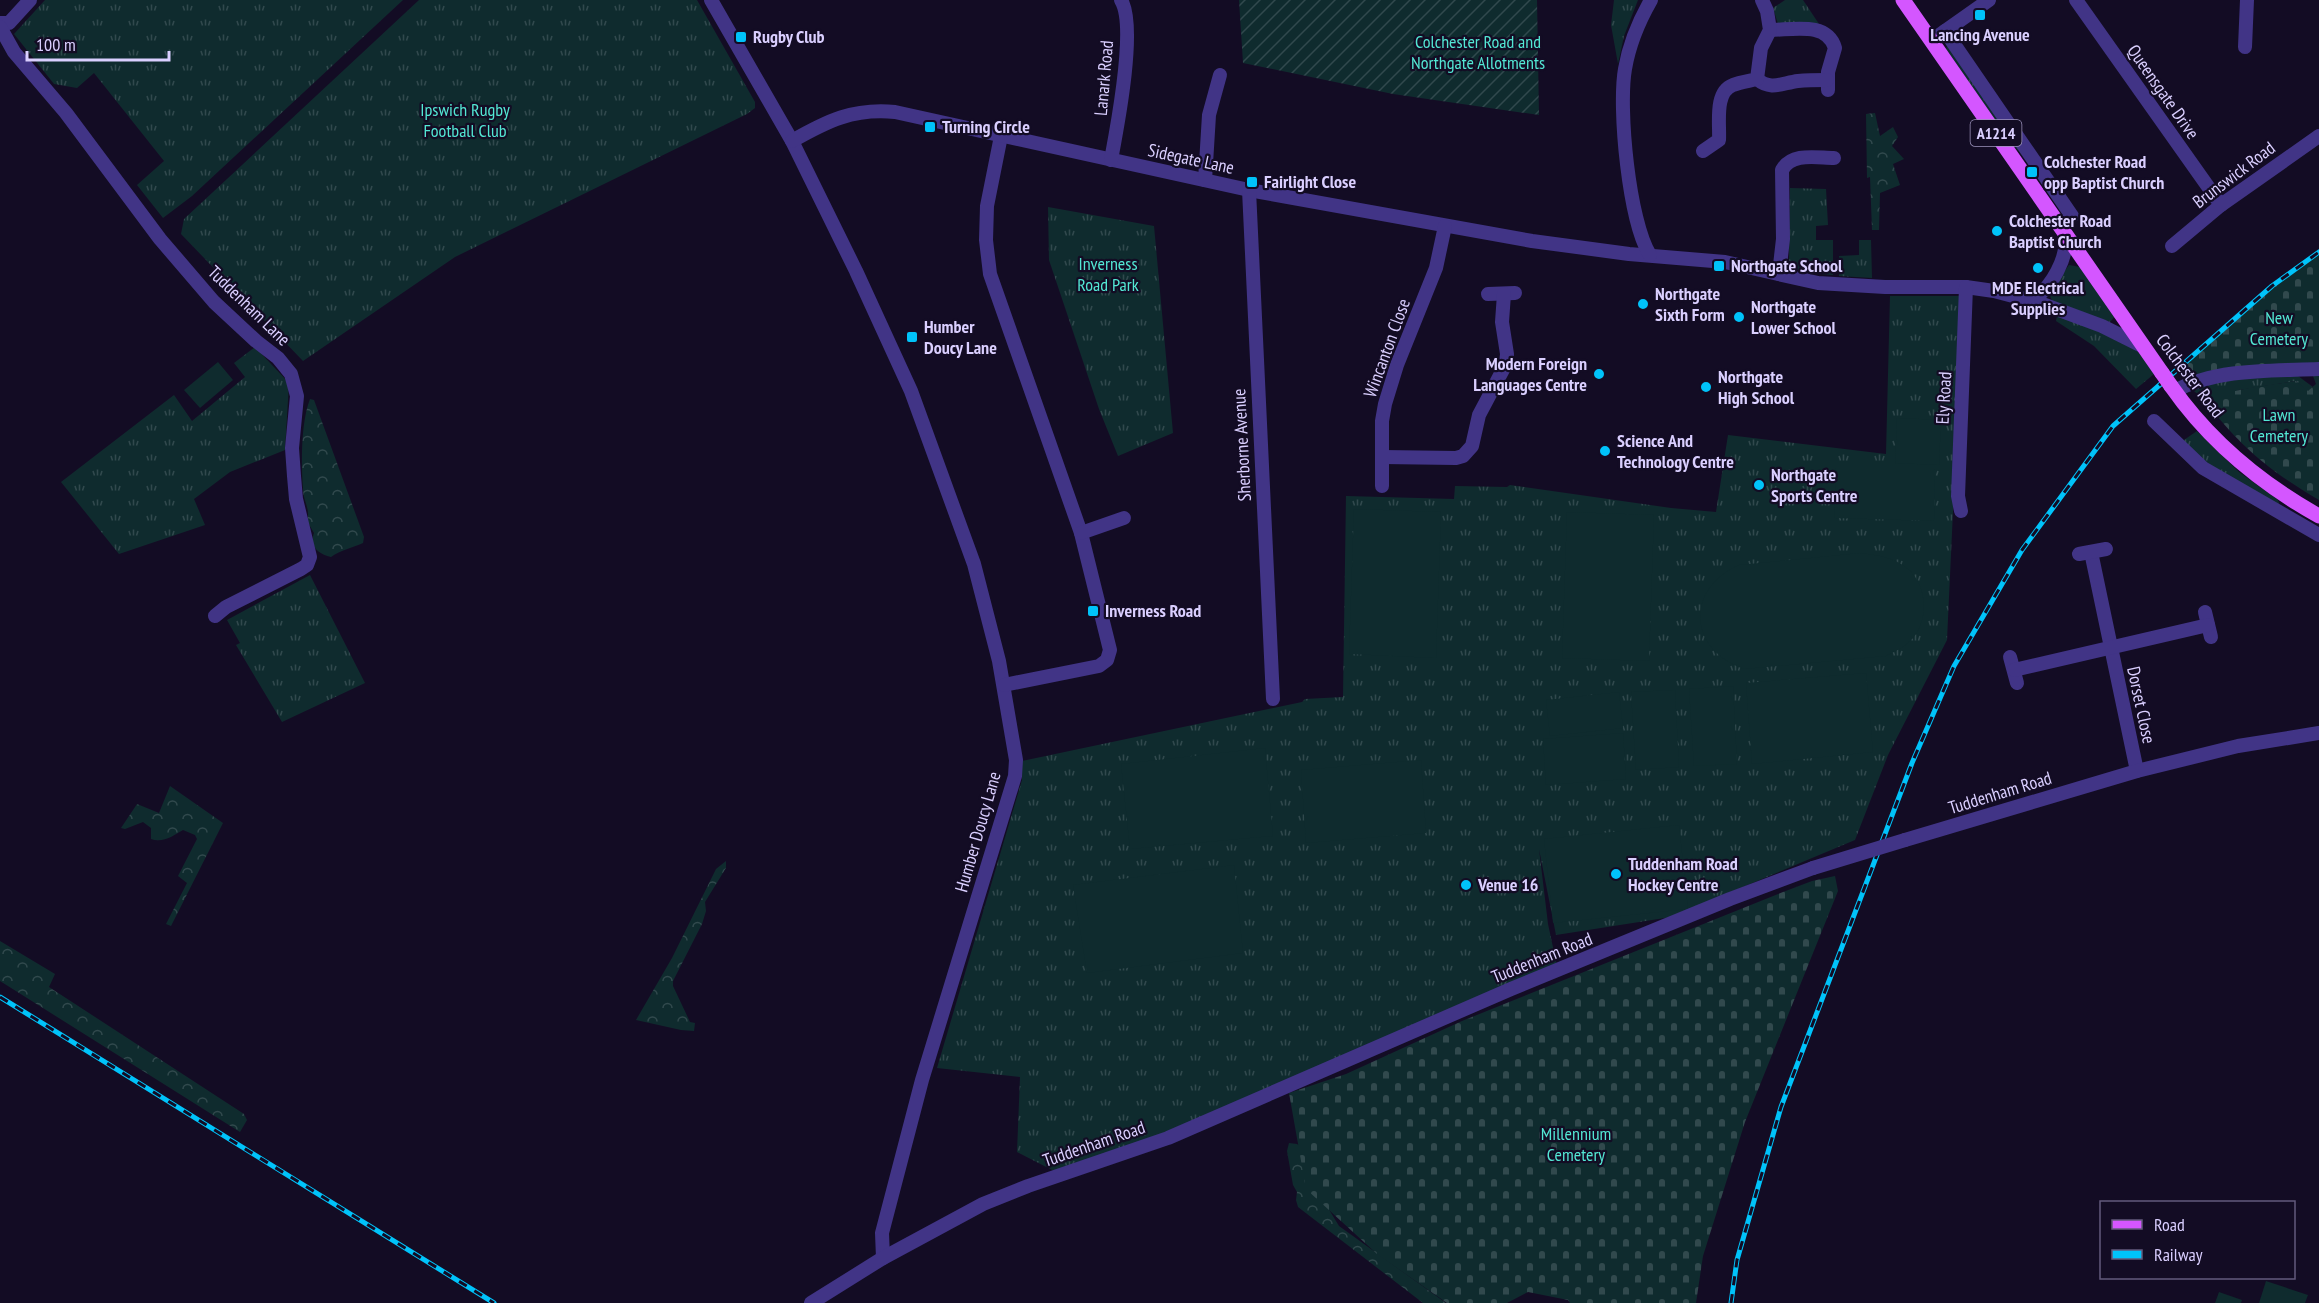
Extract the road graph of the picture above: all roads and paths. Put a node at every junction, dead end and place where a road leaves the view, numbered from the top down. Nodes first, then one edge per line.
1 (30, 0) edge
2 (711, 0) edge
3 (1121, 0) edge
4 (1651, 0) edge
5 (1762, 0) edge
6 (1903, 0) edge
7 (1989, 0) edge
8 (2076, 0) edge
9 (2247, 0) edge
10 (0, 25) edge
11 (1770, 30) junction
12 (1945, 31) junction
13 (1932, 40) junction
14 (2245, 47) dead end
15 (1220, 75) dead end
16 (1757, 79) junction
17 (1001, 136) junction
18 (2319, 136) edge
19 (792, 141) junction
20 (1704, 151) dead end
21 (1834, 157) dead end
22 (1111, 160) junction
23 (1205, 180) junction
24 (1249, 190) junction
25 (2221, 205) junction
26 (1635, 221) junction
27 (1445, 226) junction
28 (2063, 230) junction
29 (2172, 246) dead end
30 (1629, 254) junction
31 (1650, 255) junction
32 (2081, 256) junction
33 (2060, 266) junction
34 (1779, 274) junction
35 (1966, 287) junction
36 (1488, 294) dead end
37 (2031, 300) junction
38 (2142, 346) junction
39 (2315, 370) edge
40 (2169, 383) junction
41 (2154, 421) dead end
42 (1382, 457) junction
43 (1382, 486) dead end
44 (2289, 499) junction
45 (1961, 511) dead end
46 (2283, 514) junction
47 (2319, 516) edge
48 (1124, 518) dead end
49 (1081, 533) junction
50 (2319, 535) edge
51 (2106, 549) dead end
52 (215, 616) dead end
53 (2208, 624) dead end
54 (2111, 646) junction
55 (2014, 670) dead end
56 (1004, 685) junction
57 (1273, 699) dead end
58 (2319, 733) edge
59 (2137, 771) junction
60 (883, 1258) junction
61 (811, 1303) edge

1 - 10 street
2 - 19 street, Humber Doucy Lane
3 - 22 street, Lanark Road
4 - 26 street
5 - 11 street
6 - 13 main road, Colchester Road / A1214
7 - 12 street
8 - 25 street, Queensgate Drive
9 - 14 street
10 - 52 street, Tuddenham Lane
11 - 16 street
11 - 16 street
12 - 13 street
12 - 28 street
13 - 28 main road, Colchester Road / A1214
15 - 23 street
16 - 20 street
17 - 19 street, Sidegate Lane
17 - 22 street, Sidegate Lane
17 - 49 street
18 - 25 street, Brunswick Road
19 - 56 street, Humber Doucy Lane
21 - 34 street
22 - 23 street, Sidegate Lane
23 - 24 street, Sidegate Lane
24 - 27 street, Sidegate Lane
24 - 57 street, Sherborne Avenue
25 - 29 street, Brunswick Road
26 - 30 street
26 - 31 street
27 - 30 street, Sidegate Lane
27 - 42 street, Wincanton Close
28 - 32 main road, Colchester Road / A1214
28 - 33 street
30 - 31 street, Sidegate Lane
31 - 34 street, Sidegate Lane
32 - 33 street
32 - 38 main road, Colchester Road / A1214
33 - 37 street
34 - 35 street, Sidegate Lane
35 - 37 street, Sidegate Lane
35 - 45 street, Ely Road
36 - 42 street
37 - 38 street, Sidegate Lane
38 - 40 main road, Colchester Road / A1214
39 - 40 street
40 - 44 main road, Colchester Road / A1214
41 - 46 street
42 - 43 street, Wincanton Close
44 - 46 street
44 - 47 main road, Colchester Road / A1214
46 - 50 street
48 - 49 street
49 - 56 street
51 - 54 street, Dorset Close
53 - 54 street, Dorset Close
54 - 55 street, Dorset Close
54 - 59 street, Dorset Close
56 - 60 street, Humber Doucy Lane
58 - 59 street, Tuddenham Road
59 - 60 street, Tuddenham Road, bridge
60 - 61 street, Tuddenham Road

